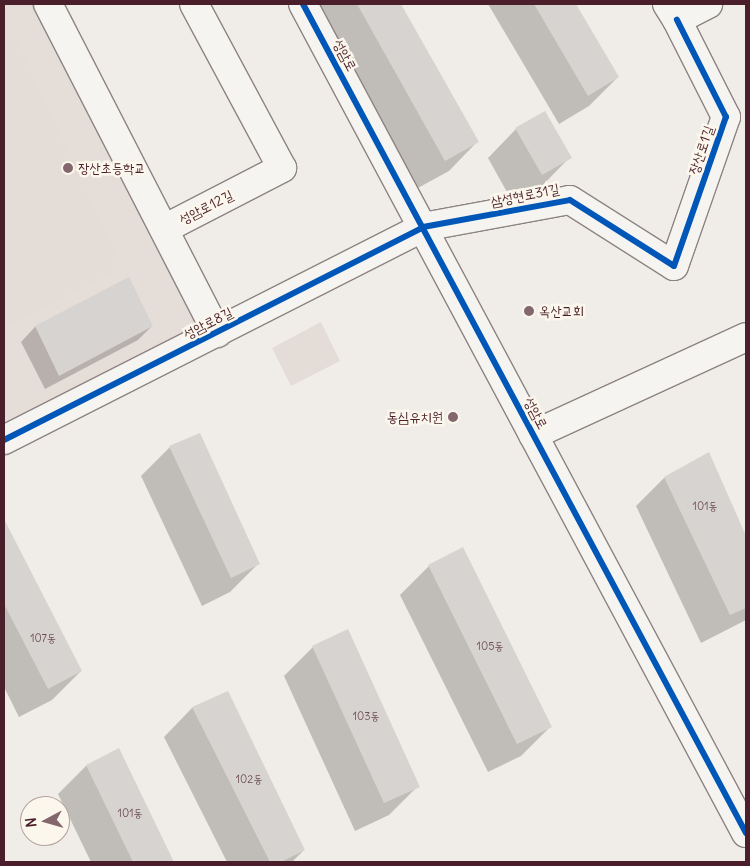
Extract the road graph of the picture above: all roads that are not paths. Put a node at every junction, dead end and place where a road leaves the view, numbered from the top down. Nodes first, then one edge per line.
1 (48, 4) edge
2 (194, 4) edge
3 (303, 4) edge
4 (708, 4) edge
5 (672, 12) edge
6 (423, 227) junction
7 (164, 229) junction
8 (674, 266) joint
9 (217, 333) junction
10 (746, 337) edge
11 (533, 435) junction
12 (4, 440) edge
13 (746, 833) edge

1 - 7 street, 성암로12길
2 - 7 street, 성암로12길
3 - 6 street, 성암로
4 - 5 street
5 - 8 street, 장산로1길
6 - 8 street, 삼성현로31길
6 - 9 street, 성암로8길
6 - 11 street, 성암로
7 - 9 street
9 - 12 street, 성암로8길
10 - 11 street
11 - 13 street, 성암로

